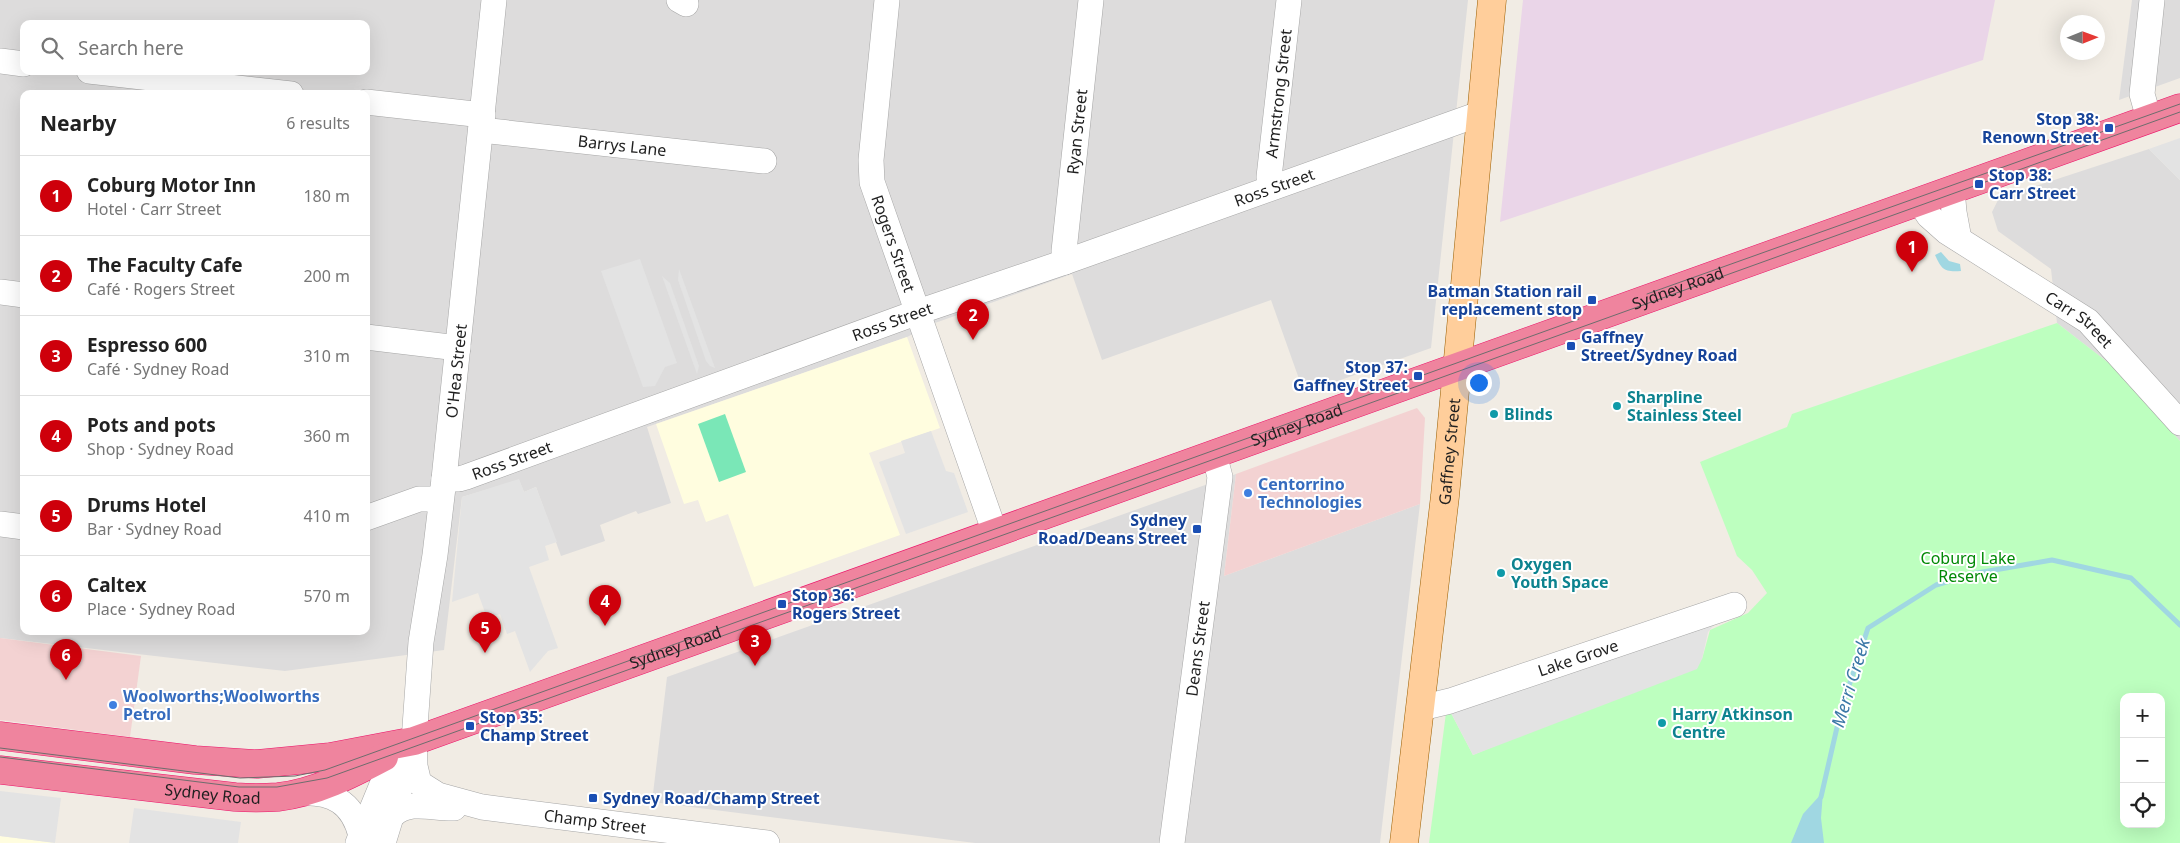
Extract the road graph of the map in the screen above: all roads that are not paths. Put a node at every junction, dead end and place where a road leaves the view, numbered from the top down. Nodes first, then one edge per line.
1 (494, 0) edge
2 (887, 0) edge
3 (1090, 0) edge
4 (1289, 0) edge
5 (1492, 0) edge
6 (2152, 0) edge
7 (0, 61) edge
8 (20, 64) edge
9 (123, 75) edge
10 (256, 90) edge
11 (370, 103) edge
12 (2180, 108) edge
13 (1482, 113) junction
14 (2149, 119) junction
15 (482, 123) junction
16 (764, 161) dead end
17 (1270, 188) junction
18 (1952, 189) junction
19 (1919, 201) junction
20 (1959, 239) junction
21 (1065, 262) junction
22 (0, 292) edge
23 (20, 294) edge
24 (918, 312) junction
25 (370, 337) edge
26 (458, 348) junction
27 (1457, 367) junction
28 (2180, 423) edge
29 (1214, 454) junction
30 (443, 489) junction
31 (370, 517) edge
32 (0, 524) edge
33 (20, 526) edge
34 (995, 532) junction
35 (1734, 605) dead end
36 (1421, 708) junction
37 (0, 736) edge
38 (414, 741) junction
39 (0, 770) edge
40 (298, 793) junction
41 (482, 807) junction
42 (393, 815) junction
43 (367, 841) edge
44 (766, 843) edge
45 (1172, 843) edge
46 (1404, 843) edge

1 - 15 street, O'Hea Street
2 - 24 street, Rogers Street
3 - 21 street, Ryan Street
4 - 17 street, Armstrong Street
5 - 13 main road, Gaffney Street
6 - 14 street
7 - 8 street
9 - 10 street
11 - 15 street, Barrys Lane
12 - 14 highway, Sydney Road
13 - 17 street, Ross Street
13 - 27 main road, Gaffney Street
14 - 18 highway, Sydney Road
15 - 16 street, Barrys Lane
15 - 26 street, O'Hea Street
17 - 21 street, Ross Street
18 - 19 highway, Sydney Road
18 - 20 street
19 - 20 street, Carr Street
19 - 27 highway, Sydney Road
20 - 28 street, Carr Street
21 - 24 street, Ross Street
22 - 23 street
24 - 30 street, Ross Street
24 - 34 street, Rogers Street
25 - 26 street
26 - 30 street, O'Hea Street
27 - 29 highway, Sydney Road
27 - 36 main road, Gaffney Street
29 - 34 highway, Sydney Road
29 - 45 street, Deans Street
30 - 31 street, Ross Street
30 - 38 street, O'Hea Street
32 - 33 street
34 - 38 highway, Sydney Road
35 - 36 street, Lake Grove
36 - 46 main road, Gaffney Street
37 - 38 highway, Sydney Road
38 - 40 highway, Sydney Road
38 - 41 street, Champ Street
38 - 42 street
38 - 43 street
39 - 40 highway, Sydney Road
40 - 43 street
41 - 42 street, Champ Street
41 - 44 street, Champ Street
42 - 43 street

